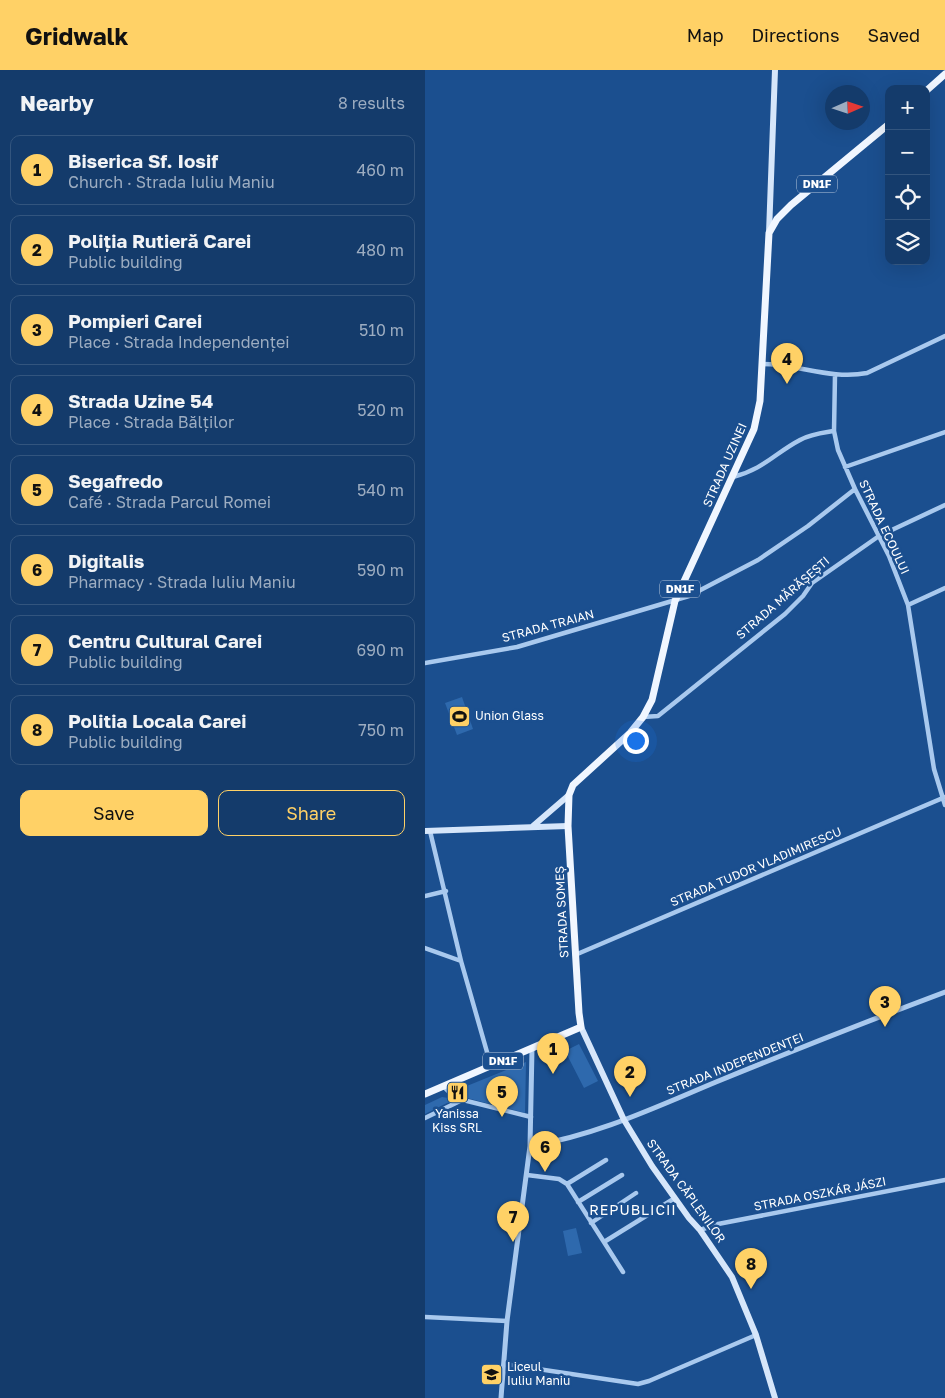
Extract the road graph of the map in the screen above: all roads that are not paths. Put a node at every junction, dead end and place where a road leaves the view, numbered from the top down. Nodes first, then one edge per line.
1 (775, 70) edge
2 (945, 74) edge
3 (930, 87) edge
4 (885, 127) edge
5 (769, 233) junction
6 (945, 336) edge
7 (762, 364) junction
8 (835, 375) junction
9 (834, 431) junction
10 (945, 432) edge
11 (845, 467) junction
12 (733, 477) junction
13 (855, 489) junction
14 (945, 505) edge
15 (879, 536) junction
16 (945, 588) edge
17 (675, 601) junction
18 (908, 605) junction
19 (425, 663) edge
20 (643, 717) junction
21 (569, 795) junction
22 (943, 797) edge
23 (945, 805) edge
24 (533, 826) junction
25 (568, 826) junction
26 (428, 831) edge
27 (446, 891) junction
28 (425, 896) edge
29 (425, 948) edge
30 (575, 955) junction
31 (461, 961) junction
32 (945, 992) edge
33 (581, 1027) junction
34 (532, 1049) junction
35 (491, 1066) junction
36 (443, 1086) junction
37 (425, 1094) edge
38 (463, 1100) junction
39 (425, 1118) edge
40 (531, 1118) junction
41 (624, 1120) junction
42 (530, 1146) junction
43 (606, 1160) dead end
44 (622, 1175) dead end
45 (527, 1176) junction
46 (945, 1180) edge
47 (567, 1184) junction
48 (636, 1194) dead end
49 (675, 1198) junction
50 (578, 1202) junction
51 (591, 1222) junction
52 (700, 1230) junction
53 (604, 1242) junction
54 (623, 1272) dead end
55 (425, 1317) edge
56 (507, 1321) junction
57 (756, 1335) junction
58 (504, 1364) junction
59 (501, 1398) edge
60 (775, 1398) edge

1 - 5 main road
2 - 3 main road
4 - 5 main road, DN1F
5 - 7 main road, STRADA UZINEI / DN1F
6 - 8 street
7 - 8 street
7 - 12 main road, STRADA UZINEI / DN1F
8 - 9 street, STRADA ECOULUI
9 - 11 street, STRADA ECOULUI
9 - 12 street
10 - 11 street
11 - 13 street, STRADA ECOULUI
12 - 17 main road, STRADA UZINEI / DN1F
13 - 15 street, STRADA ECOULUI
13 - 17 street, STRADA TRAIAN
14 - 15 street, STRADA MĂRĂȘEȘTI
15 - 18 street, STRADA ECOULUI
15 - 20 street, STRADA MĂRĂȘEȘTI
16 - 18 street
17 - 19 street, STRADA TRAIAN
17 - 20 main road, STRADA UZINEI / DN1F
18 - 22 street, STRADA ECOULUI
20 - 21 main road, STRADA UZINEI / DN1F
21 - 24 main road
21 - 25 main road, STRADA SOMEȘ
22 - 23 street, STRADA ECOULUI
22 - 30 street, STRADA TUDOR VLADIMIRESCU
24 - 25 main road
24 - 26 main road
25 - 30 main road, STRADA SOMEȘ
26 - 27 street
27 - 28 street
27 - 31 street
29 - 31 street
30 - 33 main road, STRADA SOMEȘ
31 - 35 street
32 - 41 street, STRADA INDEPENDENȚEI
33 - 34 main road, DN1F
33 - 41 main road, STRADA CĂPLENILOR
34 - 35 main road, DN1F
34 - 40 street
35 - 36 main road, DN1F
36 - 37 main road, DN1F
36 - 38 street
38 - 39 street
38 - 40 street
40 - 42 street
41 - 42 street, STRADA INDEPENDENȚEI
41 - 49 main road, STRADA CĂPLENILOR
42 - 45 street
43 - 47 street
44 - 50 street
45 - 47 street
45 - 56 street
46 - 52 street, STRADA OSZKÁR JÁSZI
47 - 50 street
48 - 51 street
49 - 52 main road, STRADA CĂPLENILOR
49 - 53 street
50 - 51 street
51 - 53 street
52 - 57 main road, STRADA CĂPLENILOR
53 - 54 street
55 - 56 street
56 - 58 street
57 - 58 street
57 - 60 main road, STRADA CĂPLENILOR
58 - 59 street

